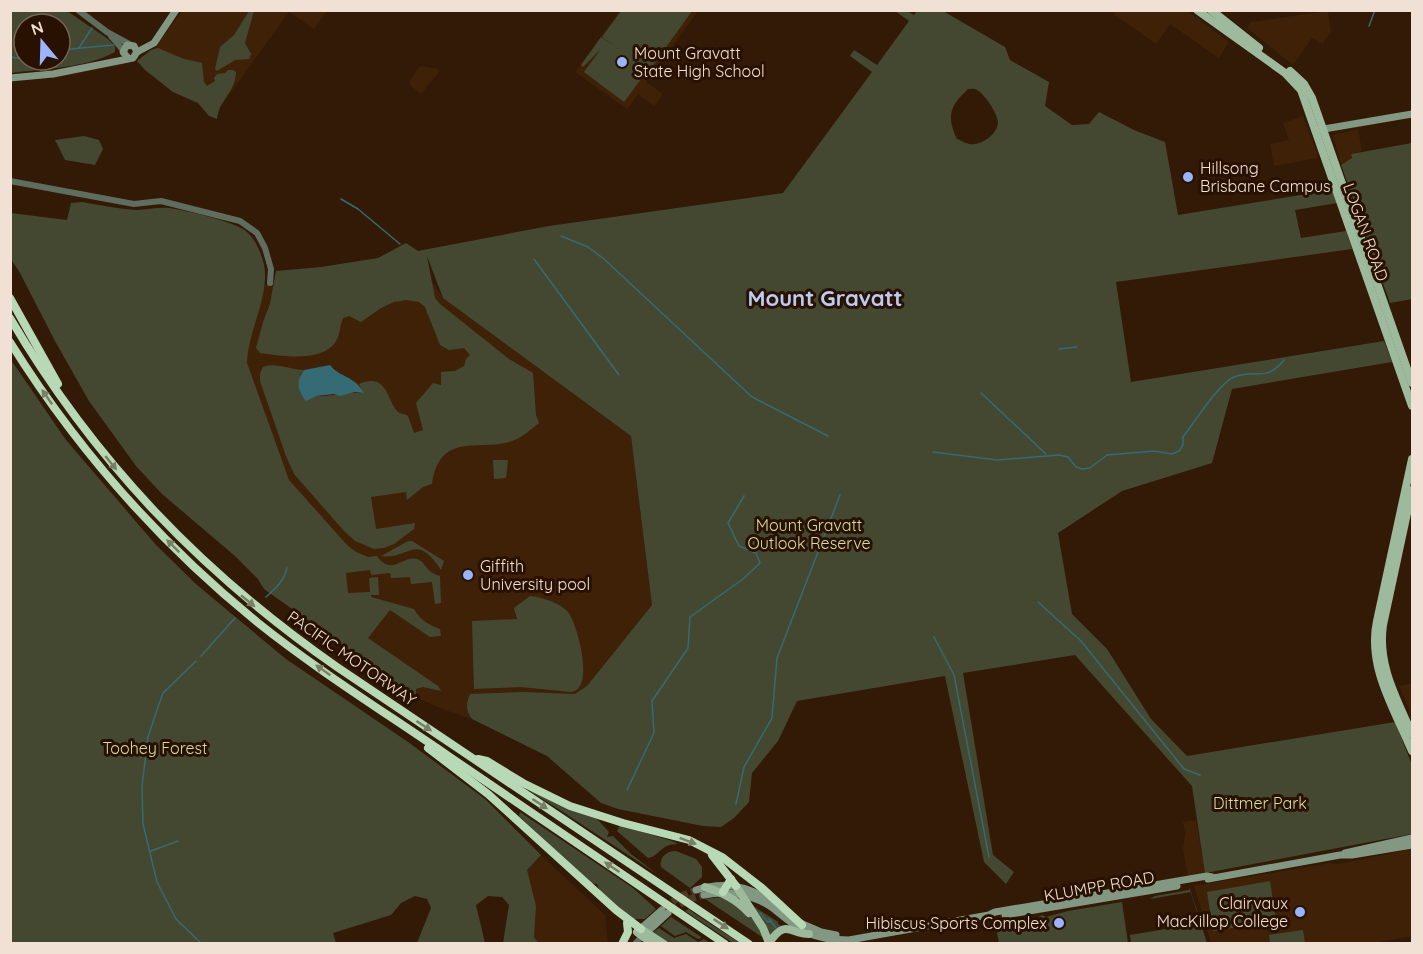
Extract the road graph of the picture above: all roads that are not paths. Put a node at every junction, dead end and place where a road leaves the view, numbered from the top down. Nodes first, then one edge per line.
1 (78, 10) edge
2 (176, 10) edge
3 (1197, 10) edge
4 (1211, 10) edge
5 (107, 32) junction
6 (134, 48) junction
7 (125, 53) junction
8 (10, 78) edge
9 (1413, 114) edge
10 (1319, 130) junction
11 (10, 181) edge
12 (270, 283) dead end
13 (10, 297) edge
14 (10, 318) edge
15 (10, 342) edge
16 (1413, 383) edge
17 (1413, 406) edge
18 (75, 416) junction
19 (1413, 459) edge
20 (1413, 490) edge
21 (370, 704) junction
22 (1413, 734) edge
23 (1413, 751) edge
24 (475, 758) junction
25 (1413, 838) edge
26 (1413, 845) edge
27 (707, 851) junction
28 (1340, 855) junction
29 (729, 886) junction
30 (702, 891) tunnel mouth
31 (742, 894) junction
32 (616, 910) junction
33 (665, 912) tunnel mouth
34 (759, 921) junction
35 (627, 923) junction
36 (802, 924) junction
37 (642, 932) junction
38 (809, 934) junction
39 (865, 936) junction
40 (769, 943) edge
41 (623, 944) edge
42 (635, 944) edge
43 (653, 944) edge
44 (664, 944) edge
45 (725, 944) edge
46 (749, 944) edge

1 - 5 street
2 - 6 main road
3 - 10 main road, LOGAN ROAD
4 - 10 main road, LOGAN ROAD
5 - 6 street
5 - 7 street
6 - 7 main road
6 - 7 main road
7 - 8 main road
9 - 10 main road
10 - 16 main road, LOGAN ROAD
10 - 17 main road, LOGAN ROAD
11 - 12 street
13 - 18 highway
14 - 18 highway, PACIFIC MOTORWAY
21 -> 15 highway, PACIFIC MOTORWAY
18 -> 24 highway, PACIFIC MOTORWAY
19 - 23 main road
20 - 22 main road
21 - 32 highway
45 -> 21 highway, PACIFIC MOTORWAY
24 -> 27 highway
24 -> 46 highway, PACIFIC MOTORWAY
25 - 28 main road, KLUMPP ROAD
26 - 28 main road, KLUMPP ROAD
27 - 29 highway
27 - 36 highway
28 - 39 main road, KLUMPP ROAD
29 - 30 main road
29 - 31 main road
29 - 31 main road, KLUMPP ROAD
29 - 34 main road
29 - 36 main road, KLUMPP ROAD
31 - 34 main road
31 - 38 main road, KLUMPP ROAD
32 - 35 highway
32 - 37 highway
33 - 37 main road
34 - 40 main road
35 - 37 highway
35 - 41 highway
36 - 39 main road, KLUMPP ROAD
37 - 41 street
37 - 42 street
37 - 43 main road
37 - 44 main road
38 - 39 main road, KLUMPP ROAD
38 - 40 main road

